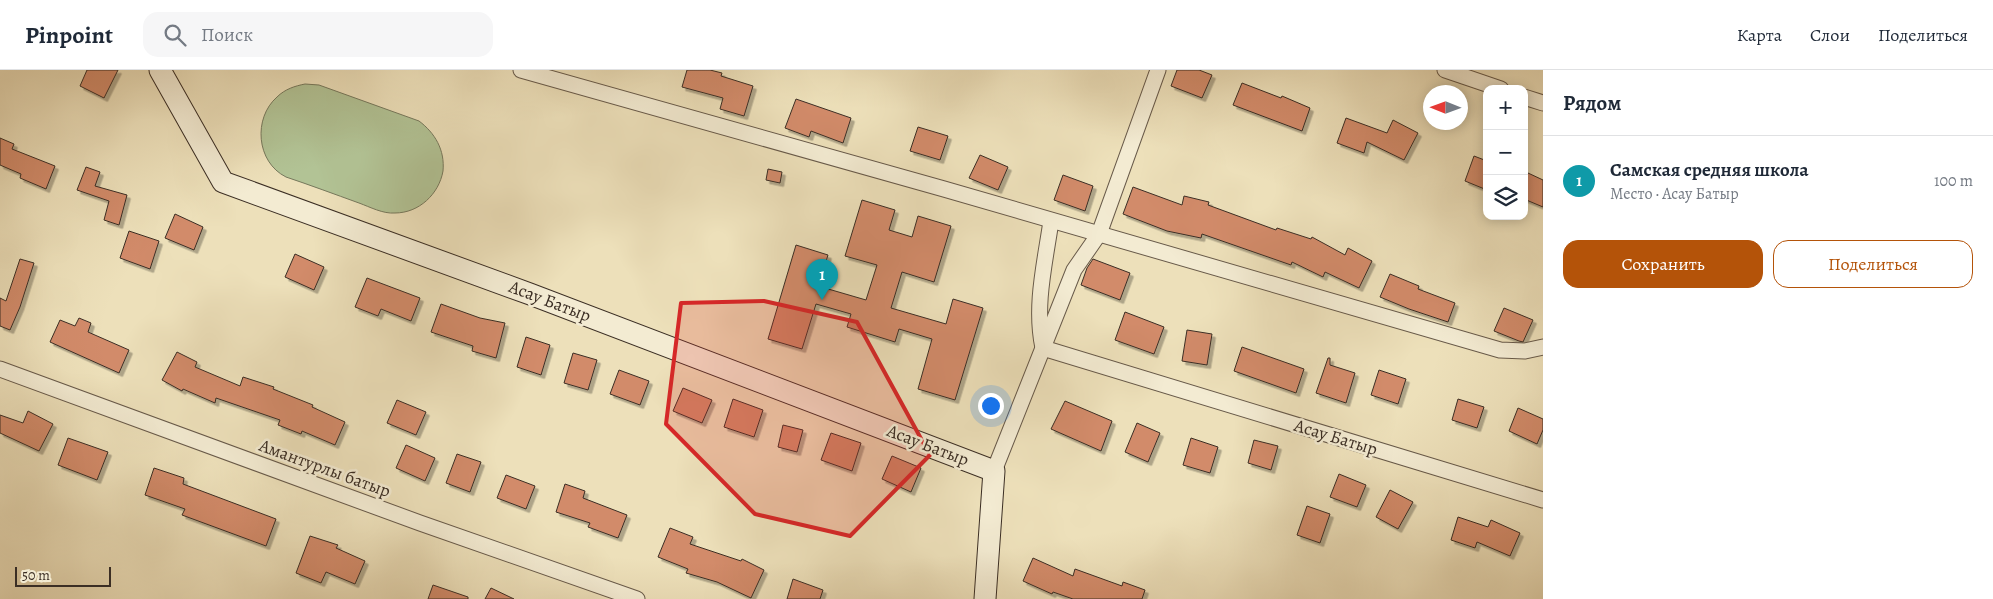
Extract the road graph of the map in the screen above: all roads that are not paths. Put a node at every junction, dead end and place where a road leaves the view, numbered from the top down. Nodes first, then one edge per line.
1 (160, 70) edge
2 (521, 70) edge
3 (1158, 70) edge
4 (1445, 70) edge
5 (1489, 85) edge
6 (1528, 98) edge
7 (1543, 103) edge
8 (1051, 221) junction
9 (1099, 234) junction
10 (1543, 347) edge
11 (1044, 348) junction
12 (0, 369) edge
13 (994, 470) junction
14 (1543, 500) edge
15 (637, 599) edge
16 (985, 599) edge

1 - 13 street, Асау Батыр
2 - 8 street
3 - 9 street
4 - 5 street
6 - 7 street
8 - 9 street
8 - 11 street
9 - 10 street
9 - 11 street
11 - 13 street
11 - 14 street, Асау Батыр
12 - 15 street, Амантурлы батыр
13 - 16 street

